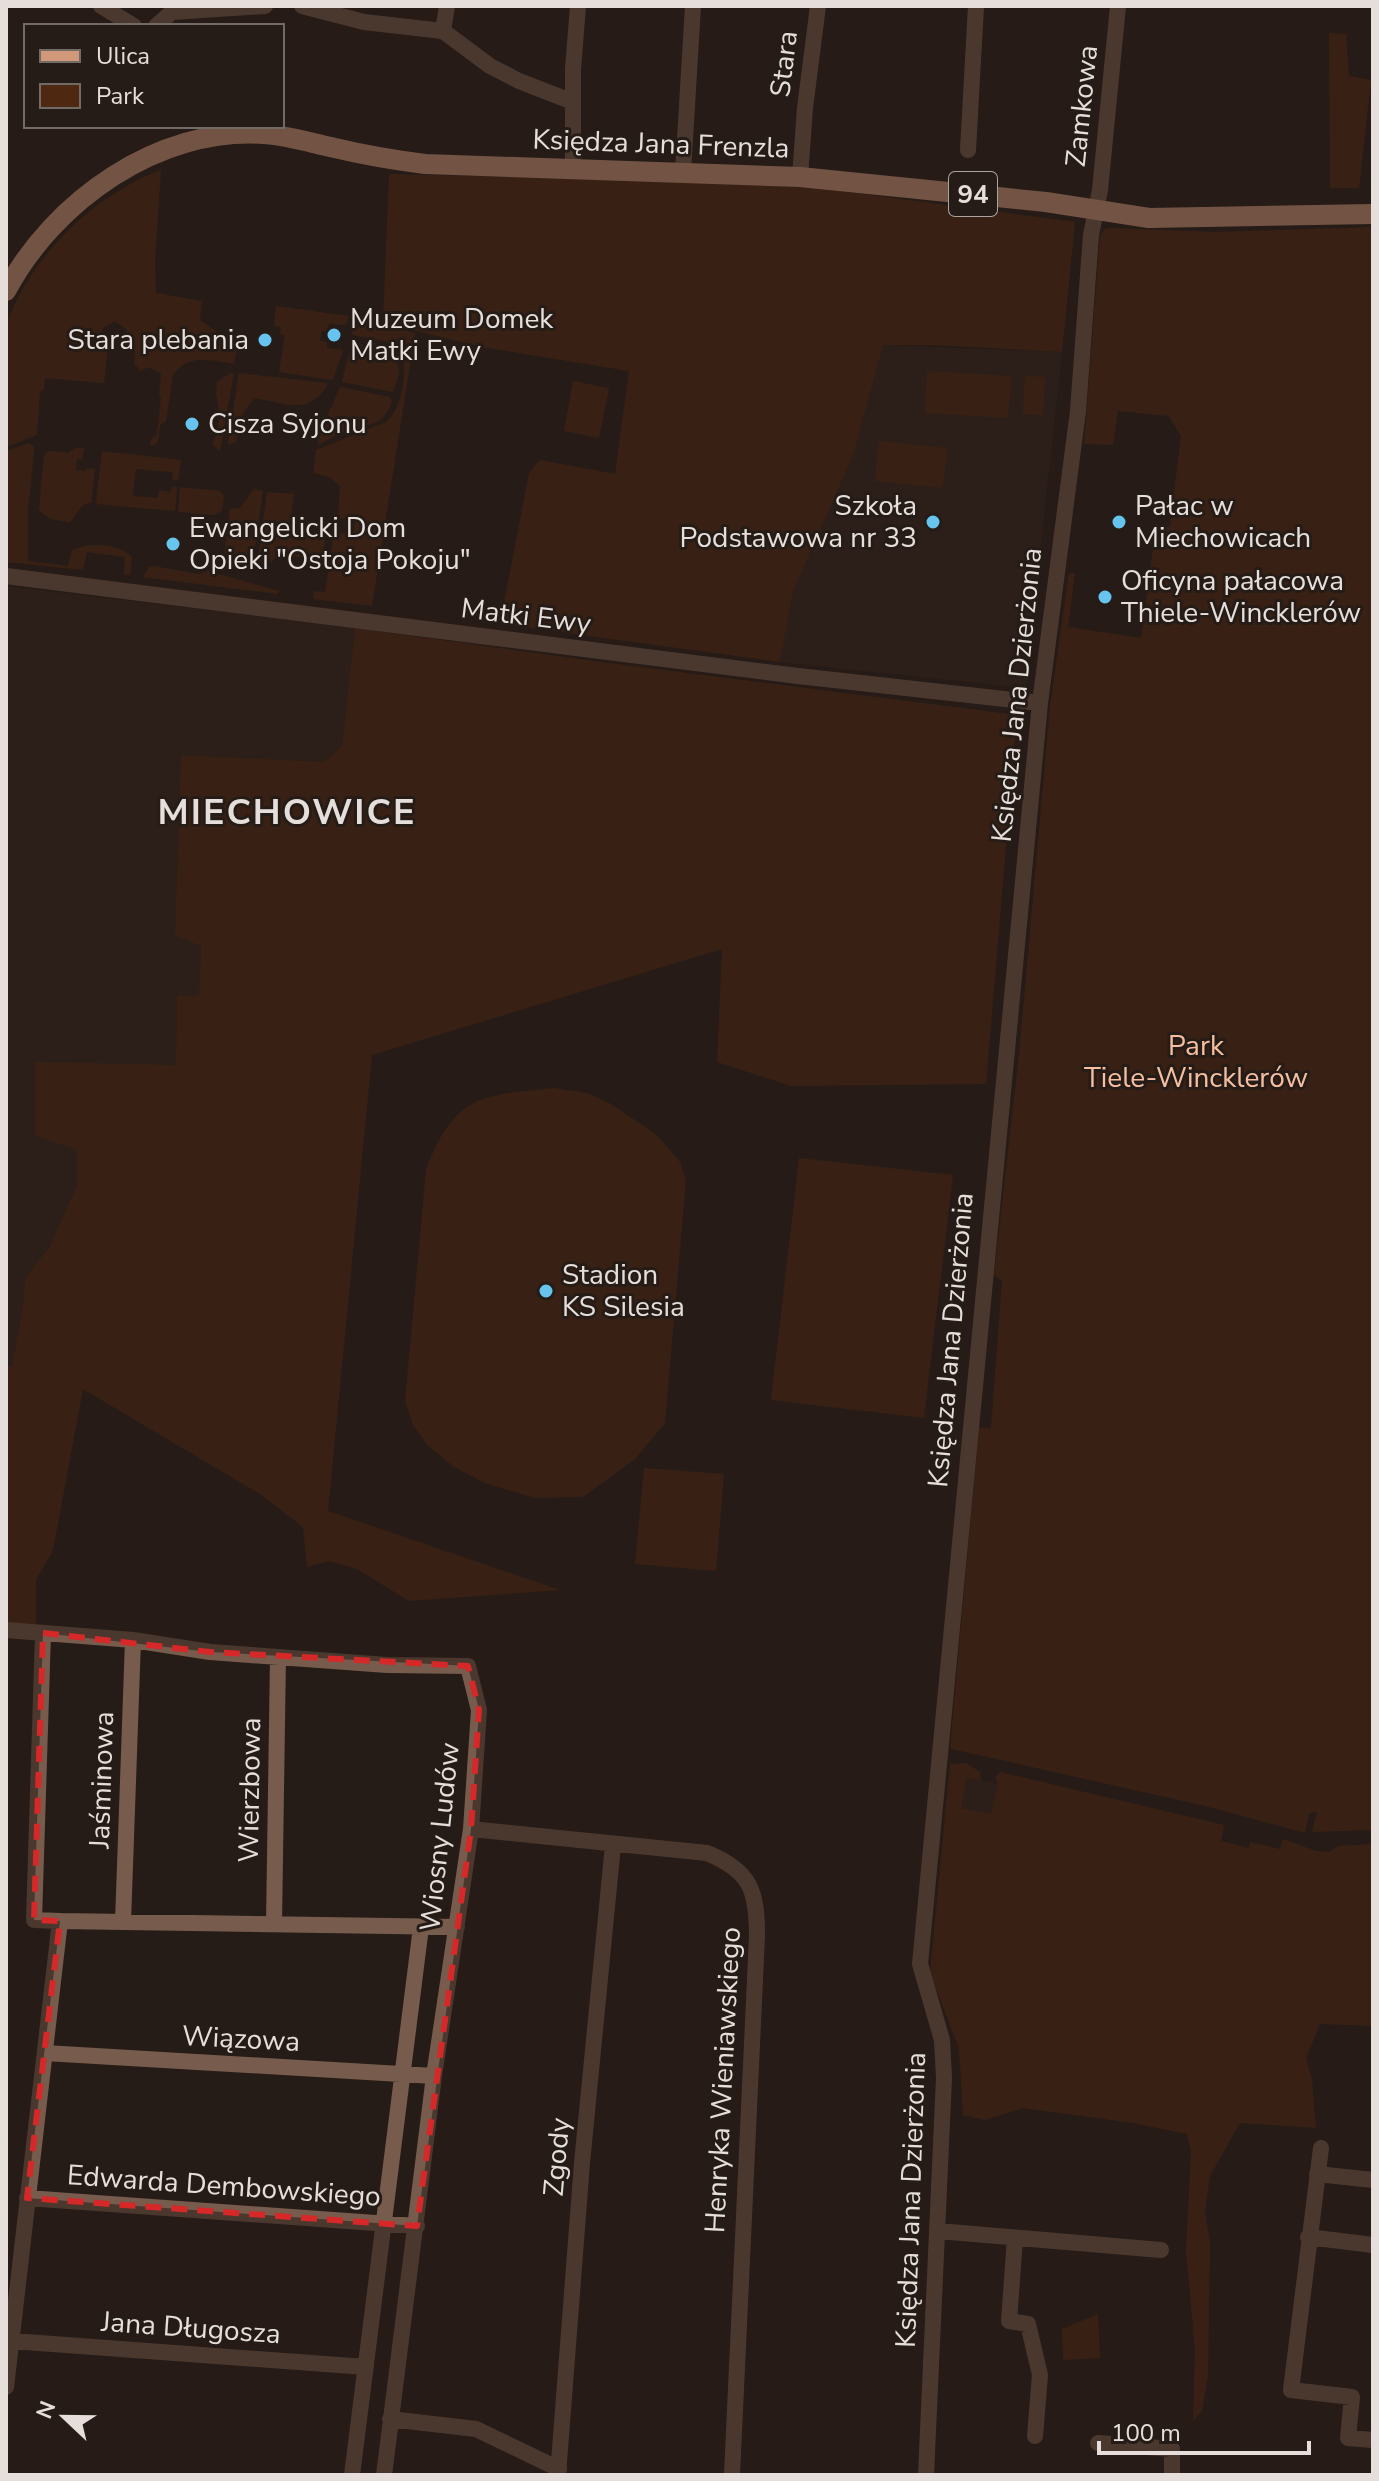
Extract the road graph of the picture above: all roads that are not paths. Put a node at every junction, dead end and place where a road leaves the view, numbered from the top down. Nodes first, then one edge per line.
1 (101, 6) edge
2 (265, 6) edge
3 (302, 6) edge
4 (447, 6) edge
5 (578, 6) edge
6 (693, 6) edge
7 (818, 6) edge
8 (976, 6) edge
9 (1118, 6) edge
10 (364, 14) edge
11 (131, 24) edge
12 (158, 24) edge
13 (443, 31) junction
14 (573, 102) junction
15 (968, 150) dead end
16 (573, 168) junction
17 (683, 172) junction
18 (800, 177) junction
19 (1095, 211) junction
20 (1373, 214) edge
21 (6, 291) edge
22 (6, 576) edge
23 (1040, 703) junction
24 (6, 1630) edge
25 (43, 1633) junction
26 (133, 1640) junction
27 (278, 1657) junction
28 (471, 1829) junction
29 (613, 1845) junction
30 (60, 1921) junction
31 (123, 1922) junction
32 (274, 1924) junction
33 (421, 1927) junction
34 (457, 1927) junction
35 (45, 2053) junction
36 (401, 2075) junction
37 (434, 2076) junction
38 (1321, 2148) dead end
39 (1317, 2174) junction
40 (1373, 2180) edge
41 (27, 2198) junction
42 (382, 2223) junction
43 (417, 2226) junction
44 (938, 2231) junction
45 (1308, 2237) junction
46 (1015, 2238) junction
47 (1373, 2245) edge
48 (1161, 2250) dead end
49 (12, 2341) junction
50 (366, 2367) junction
51 (6, 2387) edge
52 (390, 2419) junction
53 (1035, 2436) dead end
54 (1373, 2440) edge
55 (1098, 2443) dead end
56 (558, 2472) edge
57 (352, 2475) edge
58 (384, 2475) edge
59 (732, 2475) edge
60 (926, 2475) edge
61 (1172, 2475) edge

1 - 11 street
2 - 12 street
3 - 10 street
4 - 13 street
5 - 14 street
6 - 17 street
7 - 18 street, Stara
8 - 15 street
9 - 19 street, Zamkowa
10 - 13 street
13 - 14 street
14 - 16 street
16 - 17 main road, Księdza Jana Frenzla / 94
16 - 21 main road, Księdza Jana Frenzla / 94
17 - 18 main road, Księdza Jana Frenzla / 94
18 - 19 main road, Księdza Jana Frenzla / 94
19 - 20 main road, Księdza Jana Frenzla / 94
19 - 23 street, Księdza Jana Dzierżonia
22 - 23 street, Matki Ewy
23 - 44 street, Księdza Jana Dzierżonia
24 - 25 street, Wiosny Ludów
25 - 26 street, Wiosny Ludów
25 - 30 street
26 - 27 street, Wiosny Ludów
26 - 31 street, Jaśminowa
27 - 28 street, Wiosny Ludów
27 - 32 street, Wierzbowa
28 - 29 street, Henryka Wieniawskiego
28 - 34 street, Wiosny Ludów
29 - 56 street, Zgody
29 - 59 street, Henryka Wieniawskiego
30 - 31 street
30 - 35 street
31 - 32 street
32 - 33 street
33 - 34 street
33 - 36 street, Wiosny Ludów
34 - 37 street, Wiosny Ludów
35 - 36 street, Wiązowa
35 - 41 street
36 - 37 street, Wiązowa
36 - 42 street, Wiosny Ludów
37 - 43 street, Wiosny Ludów
38 - 39 street
39 - 40 street
39 - 45 street
41 - 42 street, Edwarda Dembowskiego
41 - 49 street
42 - 43 street, Edwarda Dembowskiego
42 - 50 street, Wiosny Ludów
43 - 52 street, Wiosny Ludów
44 - 46 street
44 - 60 street, Księdza Jana Dzierżonia
45 - 47 street
45 - 54 street
46 - 48 street
46 - 53 street
49 - 50 street, Jana Długosza
49 - 51 street
50 - 57 street, Wiosny Ludów
52 - 56 street
52 - 58 street, Wiosny Ludów
55 - 61 street

